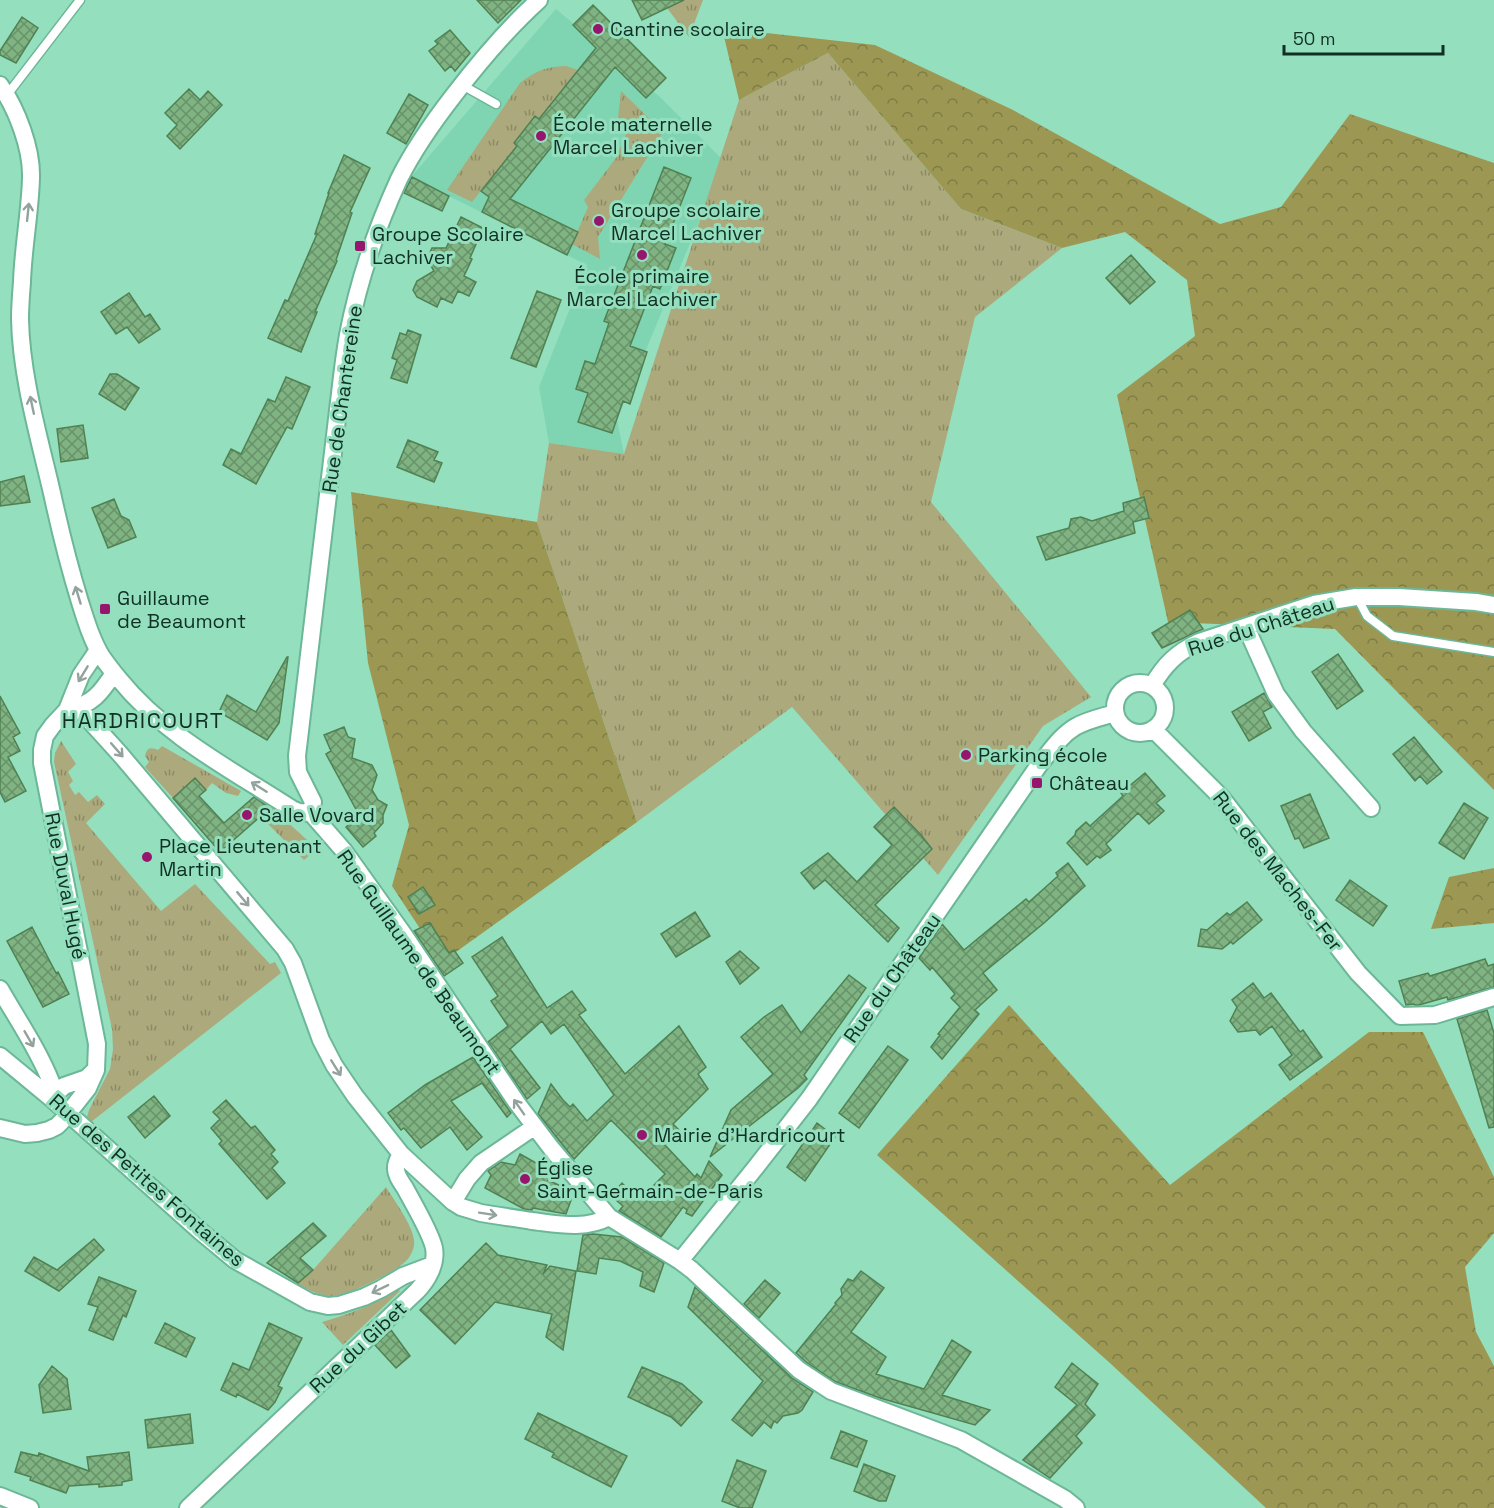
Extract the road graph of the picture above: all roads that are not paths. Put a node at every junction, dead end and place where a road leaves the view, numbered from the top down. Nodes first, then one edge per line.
1 (80, 0) edge
2 (539, 0) edge
3 (462, 85) junction
4 (4, 90) edge
5 (496, 104) dead end
6 (1356, 597) junction
7 (1494, 605) edge
8 (1246, 627) junction
9 (98, 650) junction
10 (1494, 652) edge
11 (114, 673) junction
12 (1152, 686) junction
13 (72, 705) junction
14 (1115, 713) junction
15 (1153, 729) junction
16 (1371, 808) dead end
17 (311, 813) junction
18 (0, 989) edge
19 (1494, 997) edge
20 (0, 1056) edge
21 (96, 1070) junction
22 (47, 1095) junction
23 (68, 1114) junction
24 (534, 1127) junction
25 (0, 1128) edge
26 (401, 1154) junction
27 (453, 1202) junction
28 (609, 1217) junction
29 (680, 1261) junction
30 (432, 1265) junction
31 (0, 1497) edge
32 (1068, 1505) edge
33 (30, 1508) edge
34 (188, 1508) edge

1 - 4 lane
2 - 3 street, Rue de Chantereine
3 - 5 lane
3 - 17 street, Rue de Chantereine
9 -> 4 street
6 - 7 street, Rue du Château
6 - 8 street, Rue du Château
6 - 10 lane
8 - 12 street, Rue du Château
8 - 16 street
9 - 11 street
9 -> 13 street, Rue Duval Hugé
11 - 13 street, Rue Duval Hugé
17 -> 11 street
12 - 14 street
12 - 15 street
13 - 21 street, Rue Duval Hugé
13 -> 26 street
14 - 15 street
14 - 29 street, Rue du Château
15 - 19 street, Rue des Maches-Fer
24 -> 17 street, Rue Guillaume de Beaumont
18 -> 22 street
20 - 22 street, Rue des Petites Fontaines
21 - 22 street
21 - 23 street, Rue Duval Hugé
22 - 23 street, Rue des Petites Fontaines
23 - 25 street, Rue Duval Hugé
30 -> 23 street, Rue des Petites Fontaines
24 - 27 street
24 - 28 street, Rue Guillaume de Beaumont
26 - 27 street
26 - 30 street
27 -> 28 street
28 - 29 street, Rue Guillaume de Beaumont
29 - 32 street, Rue Guillaume de Beaumont
30 - 34 street, Rue du Gibet
31 - 33 street

